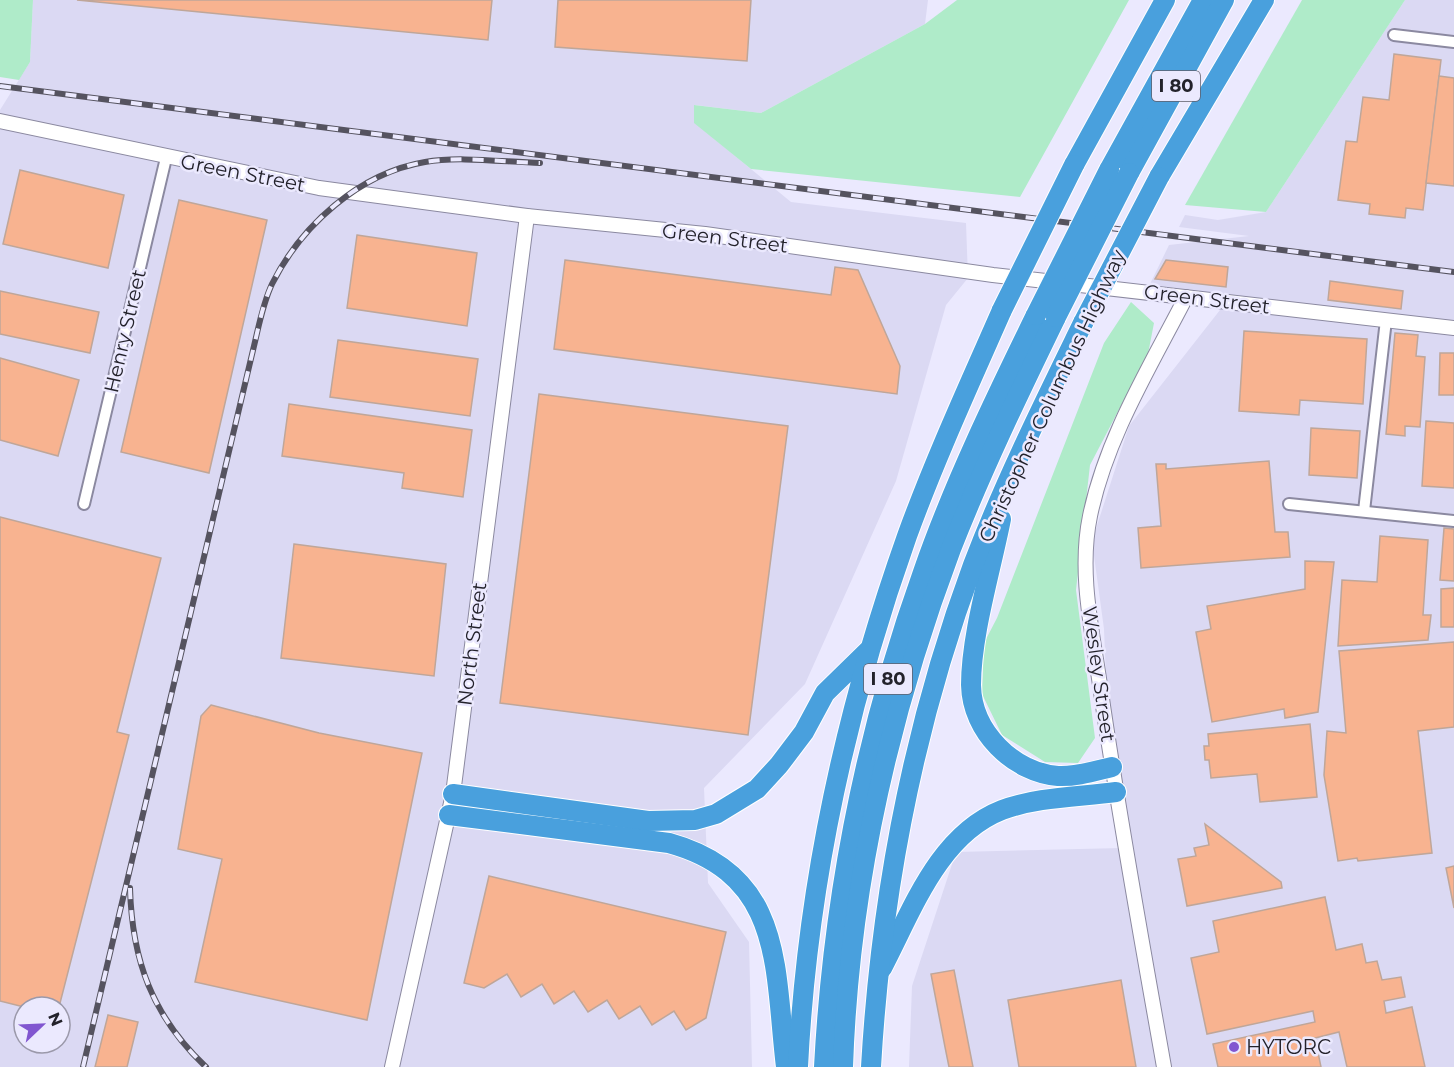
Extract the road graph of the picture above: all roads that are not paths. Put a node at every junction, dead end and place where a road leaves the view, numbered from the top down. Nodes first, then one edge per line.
1 (1165, 0) edge
2 (1203, 0) edge
3 (1224, 0) edge
4 (1264, 0) edge
5 (1394, 34) dead end
6 (1454, 42) edge
7 (0, 121) edge
8 (166, 158) junction
9 (527, 216) junction
10 (1186, 297) junction
11 (1386, 320) junction
12 (1454, 328) edge
13 (1010, 476) junction
14 (84, 504) dead end
15 (1289, 504) dead end
16 (1364, 511) junction
17 (1454, 521) edge
18 (870, 650) junction
19 (1112, 767) junction
20 (1116, 792) junction
21 (453, 794) junction
22 (449, 814) junction
23 (877, 978) junction
24 (392, 1067) edge
25 (786, 1067) edge
26 (798, 1067) edge
27 (824, 1067) edge
28 (843, 1067) edge
29 (871, 1067) edge
30 (1164, 1067) edge

1 - 18 highway, I 80, bridge
2 - 27 highway, I 80, bridge
3 - 28 highway, Christopher Columbus Highway / I 80, bridge
4 - 13 highway, Christopher Columbus Highway / I 80, bridge
5 - 6 street
7 - 8 street, Green Street
8 - 9 street, Green Street
8 - 14 street, Henry Street
9 - 10 street, Green Street
9 - 21 street, North Street
10 - 11 street, Green Street
10 - 19 street, Wesley Street
11 - 12 street, Green Street
11 - 16 street
13 - 19 highway
13 - 23 highway, Christopher Columbus Highway / I 80
15 - 16 street
16 - 17 street
18 - 21 highway
18 - 26 highway, I 80
19 - 20 street, Wesley Street
20 - 23 highway
20 - 30 street, Wesley Street
21 - 22 street, North Street
22 - 24 street, North Street
22 - 25 highway
23 - 29 highway, Christopher Columbus Highway / I 80

